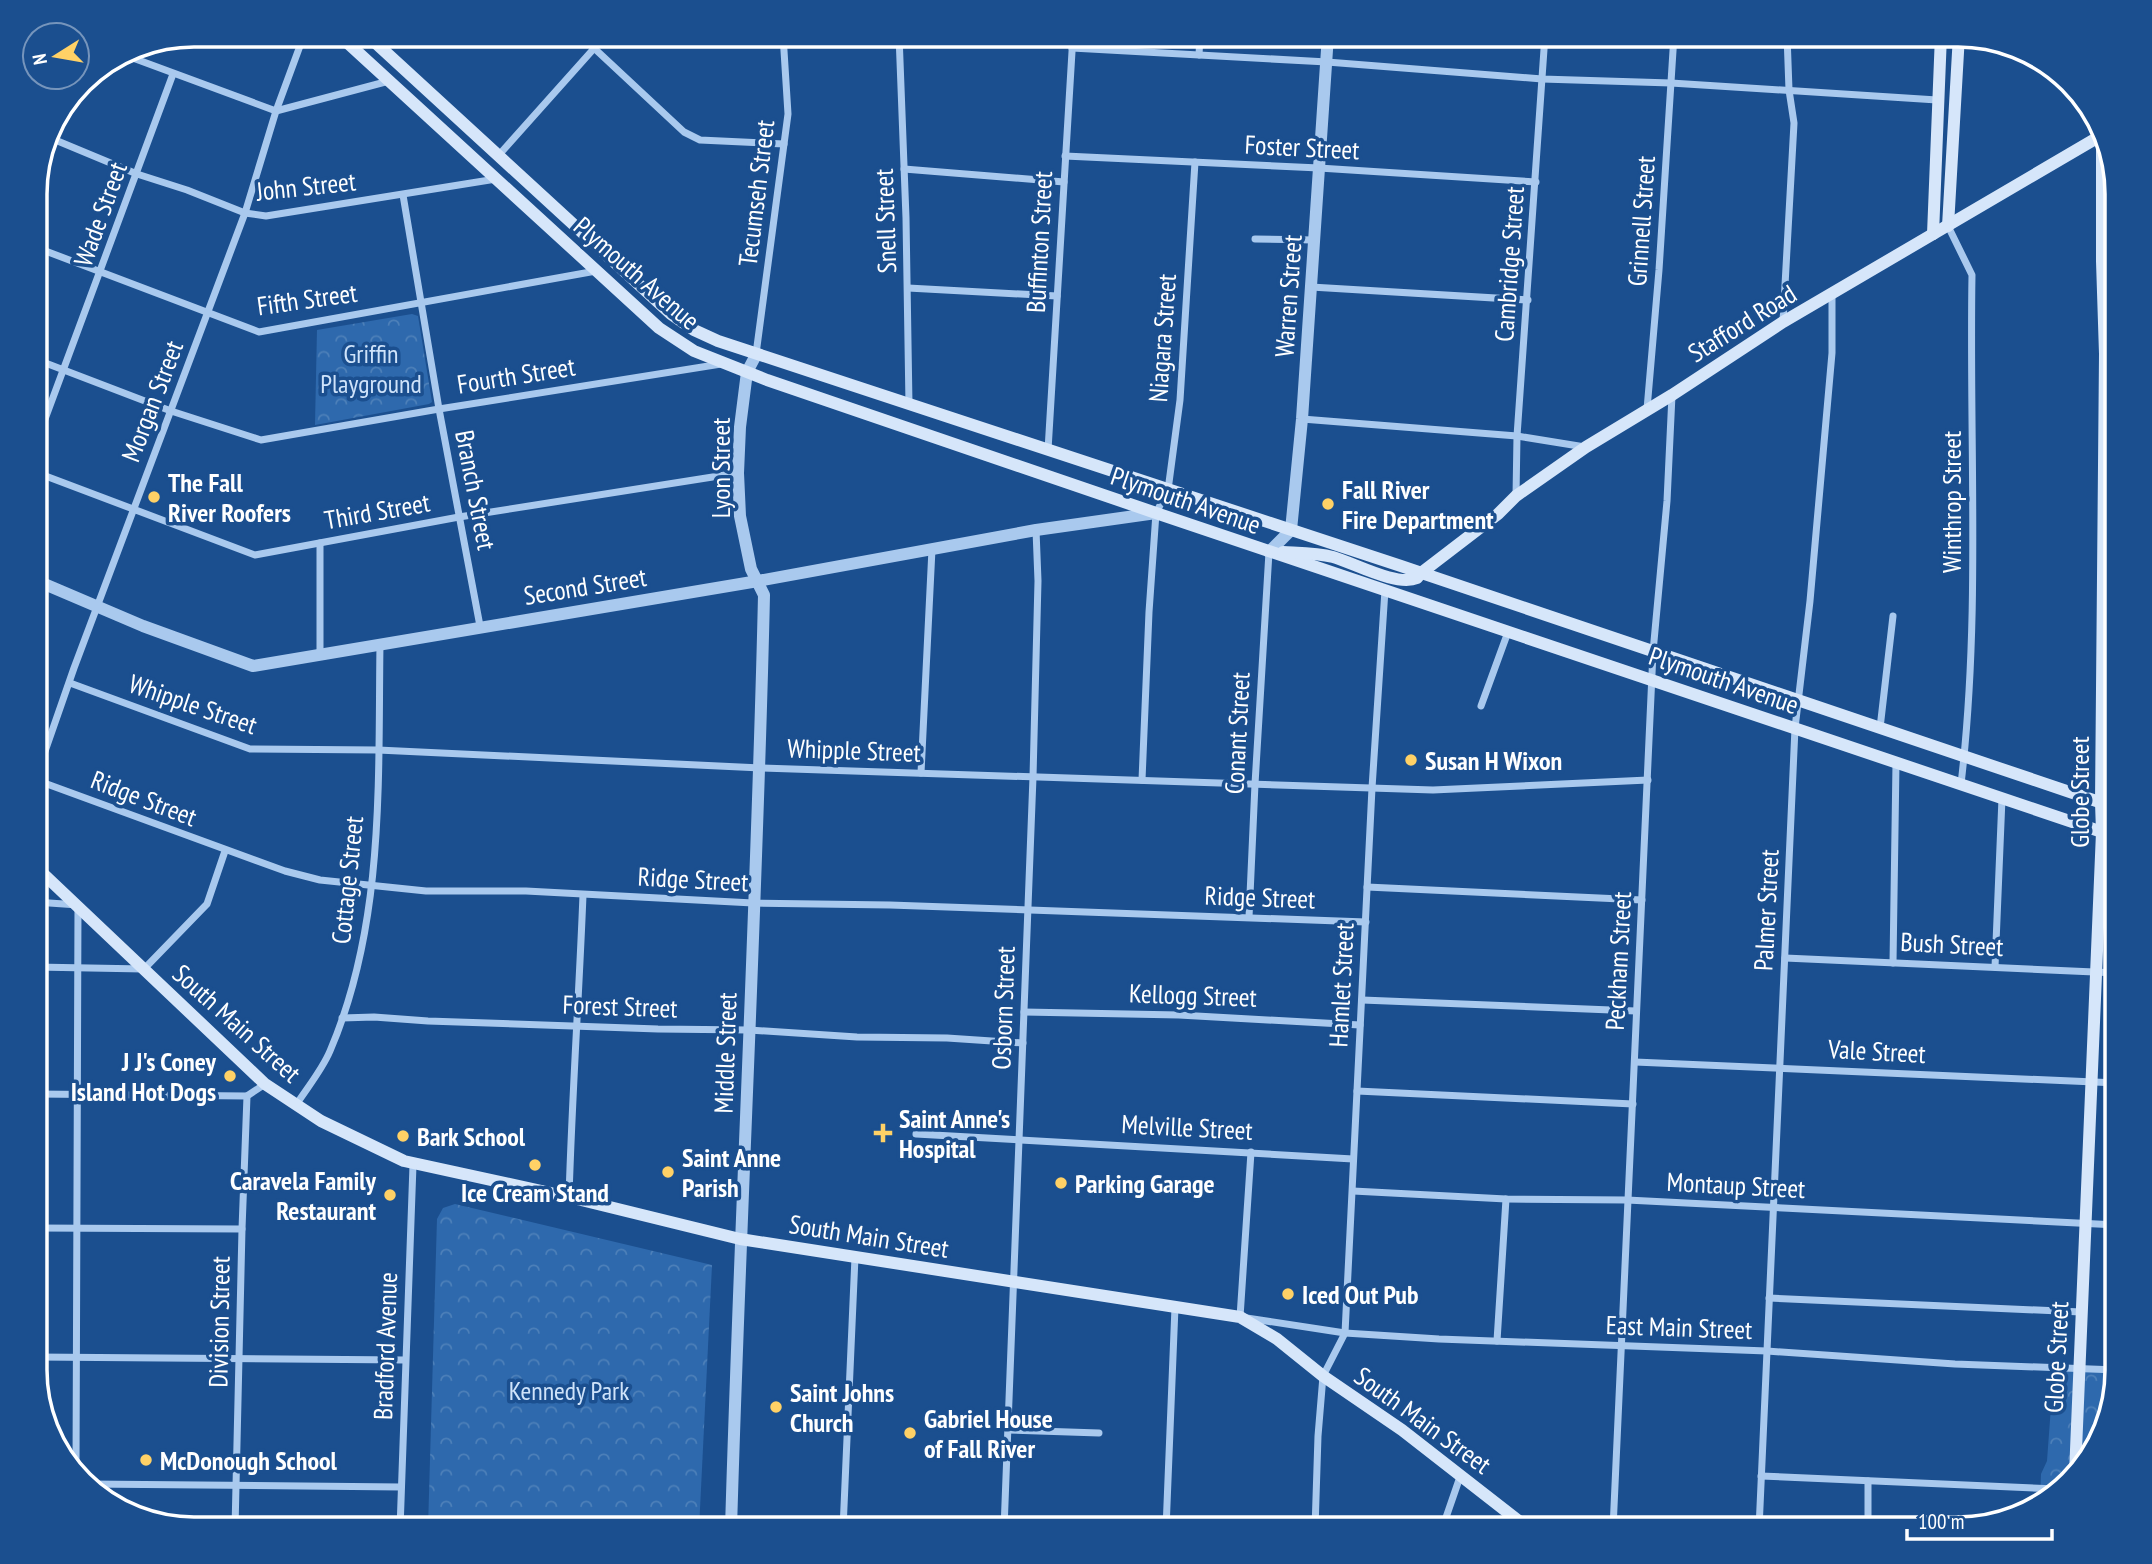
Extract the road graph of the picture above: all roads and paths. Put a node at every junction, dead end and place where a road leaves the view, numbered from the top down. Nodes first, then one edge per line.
1 (1199, 47) edge
2 (1328, 47) edge
3 (1544, 47) edge
4 (1673, 47) edge
5 (1787, 47) edge
6 (1940, 47) edge
7 (1958, 47) edge
8 (299, 48) edge
9 (353, 48) edge
10 (381, 48) edge
11 (594, 48) joint
12 (784, 48) edge
13 (899, 48) edge
14 (1072, 48) joint
15 (1199, 55) junction
16 (135, 59) edge
17 (1327, 62) junction
18 (173, 74) junction
19 (1542, 79) junction
20 (390, 81) junction
21 (1671, 83) junction
22 (1789, 90) junction
23 (1937, 100) junction
24 (276, 111) junction
25 (2094, 140) edge
26 (57, 141) edge
27 (784, 144) junction
28 (498, 156) junction
29 (1065, 156) junction
30 (1195, 162) junction
31 (1320, 168) junction
32 (904, 169) junction
33 (2103, 173) edge
34 (137, 174) junction
35 (496, 179) junction
36 (1064, 182) junction
37 (1536, 182) junction
38 (403, 195) junction
39 (244, 213) junction
40 (1948, 226) junction
41 (1933, 234) junction
42 (1255, 239) dead end
43 (1315, 240) junction
44 (48, 252) edge
45 (2105, 260) edge
46 (2102, 261) junction
47 (101, 271) junction
48 (596, 271) junction
49 (1311, 287) junction
50 (908, 288) junction
51 (2105, 291) edge
52 (1832, 294) junction
53 (1057, 296) junction
54 (1528, 300) junction
55 (422, 303) junction
56 (207, 313) junction
57 (1783, 322) junction
58 (756, 355) junction
59 (724, 364) junction
60 (48, 365) edge
61 (63, 371) junction
62 (747, 372) junction
63 (1672, 395) junction
64 (909, 405) junction
65 (439, 409) junction
66 (1647, 409) junction
67 (48, 411) edge
68 (171, 411) junction
69 (1302, 419) junction
70 (1517, 436) junction
71 (1586, 447) junction
72 (1048, 451) junction
73 (738, 473) junction
74 (48, 477) edge
75 (1168, 490) junction
76 (1516, 496) junction
77 (135, 508) junction
78 (1156, 513) junction
79 (459, 517) junction
80 (1036, 530) junction
81 (1291, 530) junction
82 (320, 543) junction
83 (932, 548) junction
84 (1269, 552) junction
85 (1421, 573) junction
86 (758, 581) junction
87 (48, 585) edge
88 (1385, 590) junction
89 (98, 605) junction
90 (1893, 616) dead end
91 (480, 626) junction
92 (1507, 632) junction
93 (380, 644) junction
94 (1653, 652) junction
95 (320, 655) junction
96 (1652, 681) junction
97 (70, 682) junction
98 (1799, 701) junction
99 (2105, 701) edge
100 (1482, 706) dead end
101 (1880, 728) junction
102 (1795, 729) junction
103 (48, 745) edge
104 (378, 750) junction
105 (1965, 757) junction
106 (1896, 763) junction
107 (761, 768) junction
108 (921, 772) junction
109 (1033, 777) junction
110 (1142, 780) junction
111 (1648, 780) junction
112 (48, 784) edge
113 (1255, 784) junction
114 (1961, 784) junction
115 (1372, 788) junction
116 (2002, 798) junction
117 (2101, 802) junction
118 (2105, 804) edge
119 (2102, 832) junction
120 (2105, 833) edge
121 (225, 850) junction
122 (48, 878) edge
123 (373, 886) junction
124 (1367, 887) junction
125 (583, 895) junction
126 (1642, 900) junction
127 (48, 903) edge
128 (753, 903) junction
129 (78, 905) junction
130 (1027, 910) junction
131 (1249, 916) junction
132 (1366, 922) junction
133 (1785, 958) junction
134 (1893, 963) junction
135 (48, 967) edge
136 (78, 967) junction
137 (1995, 967) junction
138 (144, 969) junction
139 (2097, 972) junction
140 (2105, 972) edge
141 (1362, 1000) junction
142 (1636, 1011) junction
143 (1024, 1012) junction
144 (342, 1018) junction
145 (577, 1025) junction
146 (1360, 1026) junction
147 (749, 1030) junction
148 (1023, 1043) junction
149 (1635, 1062) junction
150 (1780, 1067) junction
151 (2091, 1082) junction
152 (2105, 1083) edge
153 (265, 1084) junction
154 (1357, 1091) junction
155 (48, 1094) edge
156 (78, 1095) junction
157 (247, 1096) junction
158 (1633, 1104) junction
159 (296, 1105) junction
160 (916, 1134) dead end
161 (1017, 1141) junction
162 (1251, 1152) junction
163 (1353, 1158) junction
164 (413, 1164) junction
165 (1353, 1191) junction
166 (569, 1197) junction
167 (1506, 1199) junction
168 (1628, 1200) junction
169 (1773, 1208) junction
170 (2086, 1223) junction
171 (2105, 1224) edge
172 (48, 1228) edge
173 (77, 1228) junction
174 (242, 1229) junction
175 (740, 1239) junction
176 (855, 1257) junction
177 (1014, 1282) junction
178 (1769, 1298) junction
179 (1175, 1307) junction
180 (2081, 1312) junction
181 (1240, 1317) junction
182 (1345, 1333) junction
183 (1497, 1341) junction
184 (1620, 1346) junction
185 (1767, 1351) junction
186 (48, 1357) edge
187 (77, 1357) junction
188 (239, 1359) junction
189 (405, 1360) junction
190 (2078, 1368) junction
191 (2105, 1369) edge
192 (1323, 1376) junction
193 (1007, 1430) junction
194 (1098, 1433) dead end
195 (76, 1457) edge
196 (2075, 1458) edge
197 (1461, 1474) junction
198 (1761, 1476) junction
199 (1868, 1481) junction
200 (103, 1484) edge
201 (237, 1486) junction
202 (401, 1487) junction
203 (2044, 1488) edge
204 (236, 1517) edge
205 (400, 1517) edge
206 (731, 1517) edge
207 (844, 1517) edge
208 (1004, 1517) edge
209 (1166, 1517) edge
210 (1315, 1517) edge
211 (1446, 1517) edge
212 (1514, 1517) edge
213 (1613, 1517) edge
214 (1759, 1517) edge
215 (1868, 1517) edge

1 - 15 street
2 - 17 street, Warren Street
3 - 19 street, Cambridge Street
4 - 21 street, Grinnell Street
5 - 22 street
6 - 23 main road
7 - 40 main road
8 - 24 street, Morgan Street
9 - 20 main road, Plymouth Avenue
10 - 28 main road, Plymouth Avenue
11 - 27 street
11 - 28 street
12 - 27 street, Tecumseh Street
13 - 32 street, Snell Street
14 - 15 street
14 - 29 street, Buffinton Street
15 - 17 street
16 - 18 street
17 - 19 street
17 - 31 street, Warren Street
18 - 24 street
18 - 34 street, Wade Street
19 - 21 street
19 - 37 street, Cambridge Street
20 - 24 street
20 - 35 main road, Plymouth Avenue
21 - 22 street
21 - 66 street, Grinnell Street
22 - 23 street
22 - 57 street
23 - 41 main road
24 - 39 street, Morgan Street
25 - 40 main road, Stafford Road
26 - 34 street, John Street
27 - 58 street, Tecumseh Street
28 - 58 main road, Plymouth Avenue
29 - 30 street, Foster Street
29 - 36 street, Buffinton Street
30 - 31 street, Foster Street
30 - 75 street, Niagara Street
31 - 37 street, Foster Street
31 - 43 street, Warren Street
32 - 36 street
32 - 50 street, Snell Street
33 - 46 main road, Globe Street
34 - 39 street, John Street
34 - 47 street, Wade Street
35 - 38 street, John Street
35 - 48 main road, Plymouth Avenue
36 - 53 street, Buffinton Street
37 - 54 street, Cambridge Street
38 - 39 street, John Street
38 - 55 street, Branch Street
39 - 56 street, Morgan Street
40 - 41 main road, Stafford Road
40 - 105 street, Winthrop Street
41 - 52 main road, Stafford Road
42 - 43 street
43 - 49 street, Warren Street
44 - 47 street, Fifth Street
45 - 46 street
46 - 51 main road, Globe Street
47 - 56 street, Fifth Street
47 - 61 street, Wade Street
48 - 55 street, Fifth Street
48 - 59 main road, Plymouth Avenue
49 - 54 street
49 - 69 street, Warren Street
50 - 53 street
50 - 64 street, Snell Street
52 - 57 main road, Stafford Road
52 - 98 street, Palmer Street
53 - 72 street, Buffinton Street
54 - 70 street, Cambridge Street
55 - 56 street, Fifth Street
55 - 65 street, Branch Street
56 - 68 street, Morgan Street
57 - 63 main road, Stafford Road
58 - 62 street, Lyon Street
58 - 64 main road, Plymouth Avenue
59 - 62 main road, Plymouth Avenue
59 - 65 street, Fourth Street
60 - 61 street, Fourth Street
61 - 67 street, Wade Street
61 - 68 street, Fourth Street
62 - 73 street, Lyon Street
62 - 78 main road, Plymouth Avenue
63 - 66 main road, Stafford Road
63 - 94 street, Peckham Street
64 - 72 main road, Plymouth Avenue
65 - 68 street, Fourth Street
65 - 79 street, Branch Street
66 - 71 main road, Stafford Road
68 - 77 street, Morgan Street
69 - 70 street
69 - 81 street, Warren Street
70 - 71 street
70 - 76 street, Cambridge Street
71 - 76 main road, Stafford Road
72 - 75 main road, Plymouth Avenue
73 - 79 street, Third Street
73 - 86 street, Lyon Street
74 - 77 street, Third Street
75 - 78 street, Niagara Street
75 - 81 main road, Plymouth Avenue
76 - 85 main road, Stafford Road
77 - 82 street, Third Street
77 - 89 street, Morgan Street
78 - 80 street, Second Street
78 - 84 main road, Plymouth Avenue
78 - 110 street
79 - 82 street, Third Street
79 - 91 street, Branch Street
80 - 83 street, Second Street
80 - 109 street, Osborn Street
81 - 84 street
81 - 85 main road, Plymouth Avenue
82 - 95 street
83 - 86 street, Second Street
83 - 108 street
84 - 85 main road
84 - 88 main road, Plymouth Avenue
84 - 113 street, Conant Street
85 - 94 main road, Plymouth Avenue
86 - 91 street, Second Street
86 - 107 street, Middle Street
87 - 89 street, Second Street
88 - 92 main road, Plymouth Avenue
88 - 115 street, Hamlet Street
89 - 95 street, Second Street
89 - 97 street, Morgan Street
90 - 101 street
91 - 93 street, Second Street
92 - 96 main road, Plymouth Avenue
92 - 100 street
93 - 95 street, Second Street
93 - 104 street, Cottage Street
94 - 96 street, Peckham Street
94 - 98 main road, Plymouth Avenue
96 - 102 main road, Plymouth Avenue
96 - 111 street, Peckham Street
97 - 103 street, Morgan Street
97 - 104 street, Whipple Street
98 - 101 main road, Plymouth Avenue
98 - 102 street, Palmer Street
99 - 117 main road, Globe Street
101 - 105 main road, Plymouth Avenue
102 - 106 main road, Plymouth Avenue
102 - 133 street, Palmer Street
104 - 107 street, Whipple Street
104 - 123 street, Cottage Street
105 - 114 street, Winthrop Street
105 - 117 main road, Plymouth Avenue
106 - 114 main road, Plymouth Avenue
106 - 134 street
107 - 108 street, Whipple Street
107 - 128 street, Middle Street
108 - 109 street, Whipple Street
109 - 110 street, Whipple Street
109 - 130 street, Osborn Street
110 - 113 street, Whipple Street
111 - 115 street, Whipple Street
111 - 126 street, Peckham Street
112 - 121 street, Ridge Street
113 - 115 street, Whipple Street
113 - 131 street, Conant Street
114 - 116 main road, Plymouth Avenue
115 - 124 street, Hamlet Street
116 - 119 main road, Plymouth Avenue
116 - 137 street
117 - 118 main road, Plymouth Avenue
117 - 119 main road, Globe Street
119 - 120 main road, Plymouth Avenue
119 - 139 main road, Globe Street
121 - 123 street, Ridge Street
121 - 138 street
122 - 129 main road, South Main Street
123 - 125 street, Ridge Street
123 - 144 street, Cottage Street
124 - 126 street
124 - 132 street, Hamlet Street
125 - 128 street, Ridge Street
125 - 145 street
126 - 142 street, Peckham Street
127 - 129 street
128 - 130 street, Ridge Street
128 - 147 street, Middle Street
129 - 136 street
129 - 138 main road, South Main Street
130 - 131 street, Ridge Street
130 - 143 street, Osborn Street
131 - 132 street, Ridge Street
132 - 141 street, Hamlet Street
133 - 134 street, Bush Street
133 - 150 street, Palmer Street
134 - 137 street, Bush Street
135 - 136 street
136 - 138 street
136 - 156 street
137 - 139 street, Bush Street
138 - 153 main road, South Main Street
139 - 140 street, Bush Street
139 - 151 main road, Globe Street
141 - 142 street
141 - 146 street, Hamlet Street
142 - 149 street, Peckham Street
143 - 146 street, Kellogg Street
143 - 148 street, Osborn Street
144 - 145 street, Forest Street
144 - 159 street, Cottage Street
145 - 147 street, Forest Street
145 - 166 street
146 - 154 street, Hamlet Street
147 - 148 street, Forest Street
147 - 175 street, Middle Street
148 - 161 street, Osborn Street
149 - 150 street, Vale Street
149 - 158 street, Peckham Street
150 - 151 street, Vale Street
150 - 169 street, Palmer Street
151 - 152 street, Vale Street
151 - 170 main road, Globe Street
153 - 157 street
153 - 159 main road, South Main Street
154 - 158 street
154 - 163 street, Hamlet Street
155 - 156 street
156 - 157 street
156 - 173 street
157 - 174 street, Division Street
158 - 168 street, Peckham Street
159 - 164 main road, South Main Street
160 - 161 street, Melville Street
161 - 162 street, Melville Street
161 - 177 street, Osborn Street
162 - 163 street, Melville Street
162 - 181 street
163 - 165 street, Hamlet Street
164 - 166 main road, South Main Street
164 - 189 street, Bradford Avenue
165 - 167 street, Montaup Street
165 - 182 street, Hamlet Street
166 - 175 main road, South Main Street
167 - 168 street, Montaup Street
167 - 183 street
168 - 169 street, Montaup Street
168 - 184 street, Peckham Street
169 - 170 street, Montaup Street
169 - 178 street, Palmer Street
170 - 171 street, Montaup Street
170 - 180 main road, Globe Street
172 - 173 street
173 - 174 street
173 - 187 street
174 - 188 street, Division Street
175 - 176 main road, South Main Street
175 - 206 street, Middle Street
176 - 177 main road, South Main Street
176 - 207 street
177 - 179 main road, South Main Street
177 - 193 street, Osborn Street
178 - 180 street
178 - 185 street, Palmer Street
179 - 181 main road, South Main Street
179 - 209 street
180 - 190 main road, Globe Street
181 - 182 street, East Main Street
181 - 192 main road, South Main Street
182 - 183 street, East Main Street
182 - 192 street, Hamlet Street
183 - 184 street, East Main Street
184 - 185 street, East Main Street
184 - 213 street, Peckham Street
185 - 190 street, East Main Street
185 - 198 street, Palmer Street
186 - 187 street
187 - 188 street
187 - 195 street
188 - 189 street
188 - 201 street, Division Street
189 - 202 street, Bradford Avenue
190 - 191 street, East Main Street
190 - 196 main road, Globe Street
192 - 197 main road, South Main Street
192 - 210 street
193 - 194 street
193 - 208 street, Osborn Street
197 - 211 street
197 - 212 main road, South Main Street
198 - 199 street
198 - 214 street, Palmer Street
199 - 203 street
199 - 215 street
200 - 201 street
201 - 202 street
201 - 204 street, Division Street
202 - 205 street, Bradford Avenue

